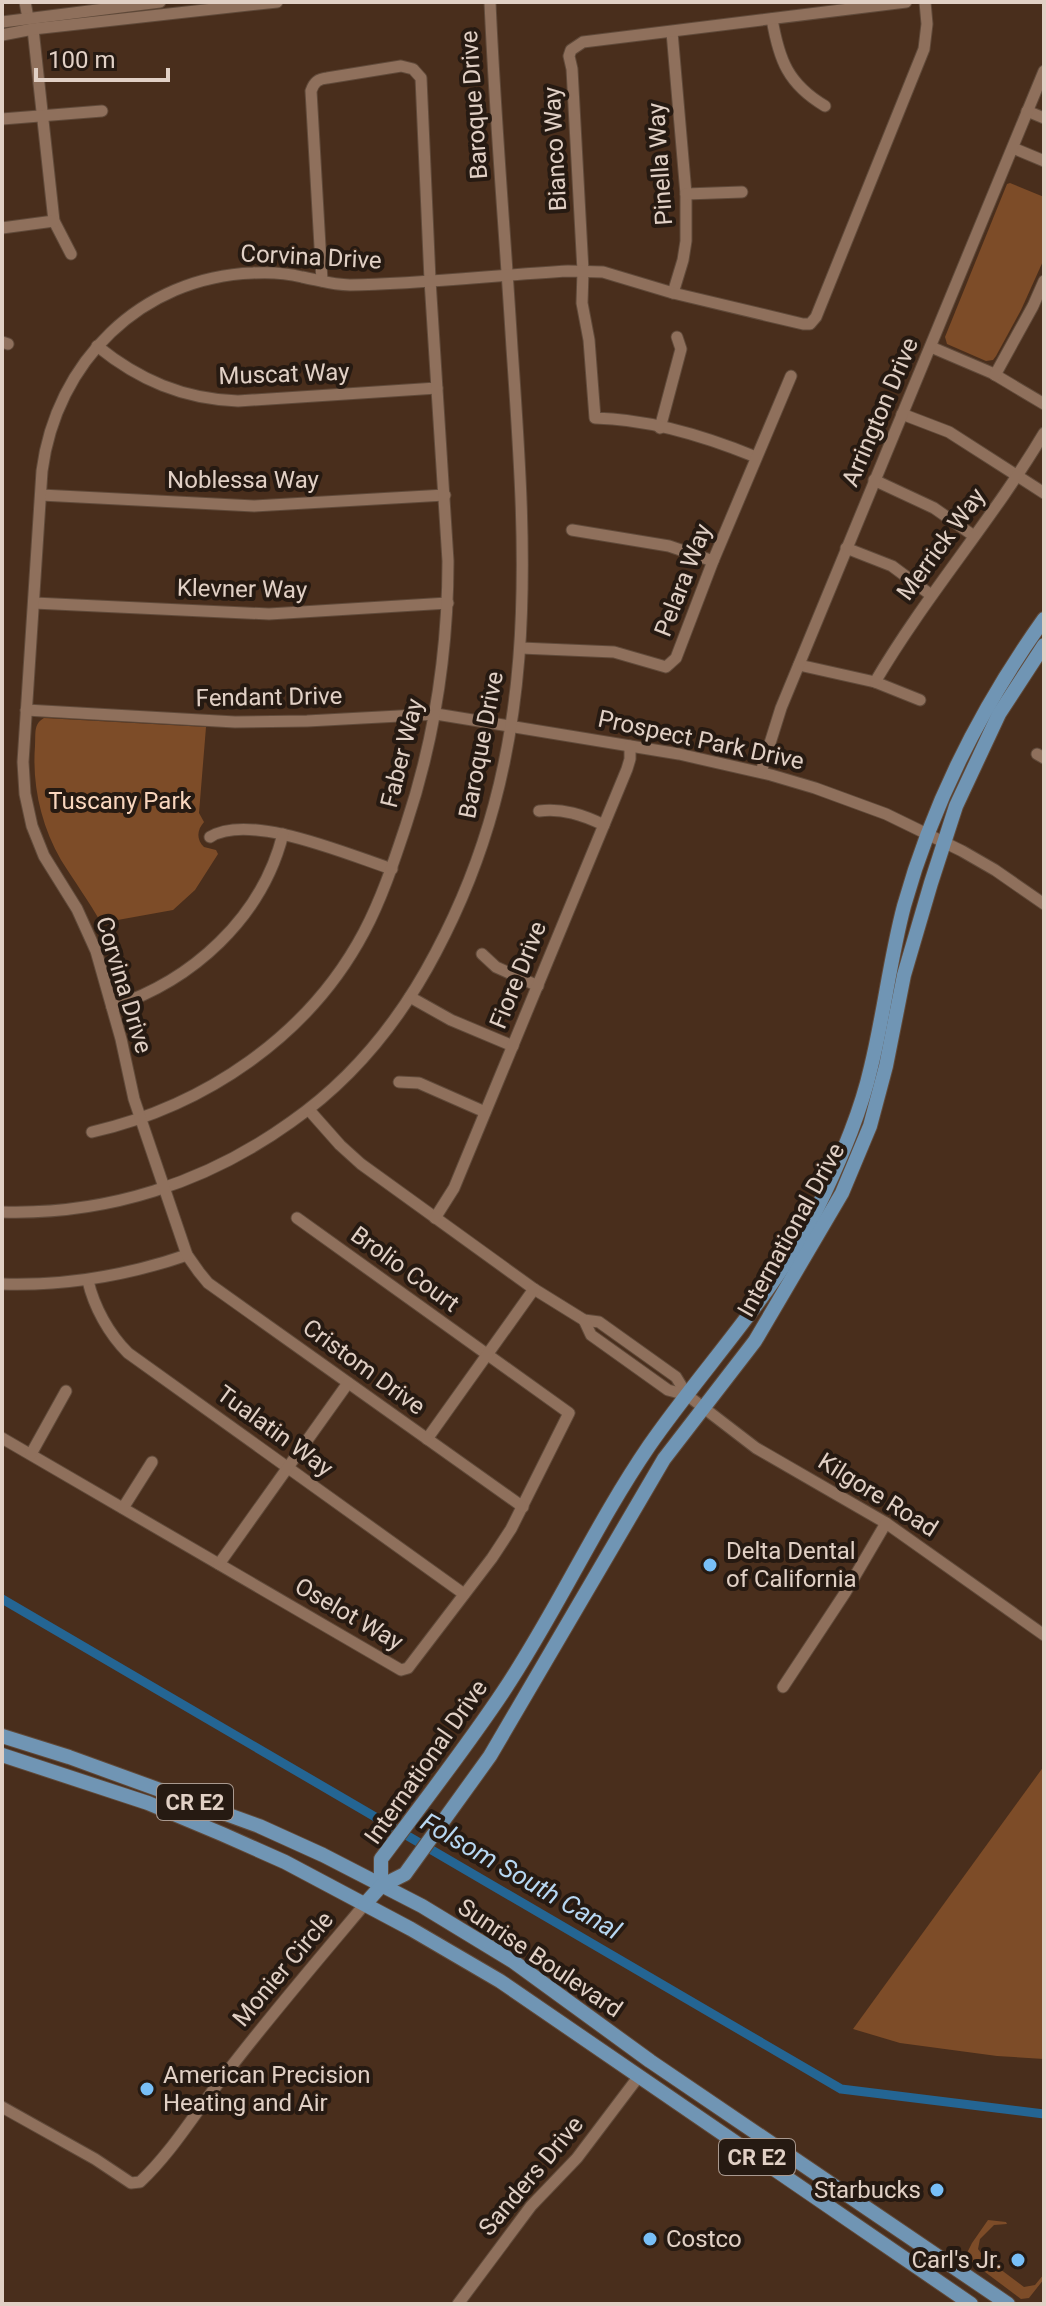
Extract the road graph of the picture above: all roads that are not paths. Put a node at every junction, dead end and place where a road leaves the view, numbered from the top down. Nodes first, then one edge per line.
1 (25, 2) edge
2 (160, 2) edge
3 (277, 2) edge
4 (490, 2) edge
5 (906, 2) edge
6 (925, 2) edge
7 (831, 7) edge
8 (145, 8) edge
9 (772, 19) junction
10 (2, 22) edge
11 (30, 24) junction
12 (672, 32) junction
13 (2, 35) edge
14 (1044, 71) edge
15 (825, 106) dead end
16 (102, 111) dead end
17 (1027, 111) junction
18 (43, 114) junction
19 (1044, 118) edge
20 (2, 119) edge
21 (1013, 148) junction
22 (1044, 161) edge
23 (742, 192) dead end
24 (686, 194) junction
25 (54, 221) junction
26 (2, 228) edge
27 (71, 254) dead end
28 (583, 271) junction
29 (507, 275) junction
30 (430, 280) junction
31 (322, 281) junction
32 (1044, 281) edge
33 (673, 293) junction
34 (1038, 308) edge
35 (677, 337) dead end
36 (97, 346) junction
37 (931, 347) junction
38 (995, 375) junction
39 (791, 376) dead end
40 (437, 388) junction
41 (1044, 404) edge
42 (902, 414) junction
43 (660, 428) junction
44 (1044, 433) edge
45 (756, 457) junction
46 (1019, 476) junction
47 (874, 480) junction
48 (1044, 493) edge
49 (41, 495) junction
50 (445, 495) junction
51 (572, 530) dead end
52 (974, 536) junction
53 (846, 548) junction
54 (713, 561) junction
55 (931, 595) junction
56 (34, 603) junction
57 (448, 603) junction
58 (1044, 619) edge
59 (1044, 645) edge
60 (521, 648) junction
61 (799, 665) junction
62 (875, 682) junction
63 (920, 700) dead end
64 (26, 710) junction
65 (436, 714) junction
66 (512, 726) junction
67 (630, 746) junction
68 (761, 772) junction
69 (539, 811) dead end
70 (604, 825) junction
71 (928, 833) junction
72 (283, 834) junction
73 (210, 837) dead end
74 (945, 842) junction
75 (392, 869) junction
76 (1044, 904) edge
77 (482, 954) dead end
78 (538, 986) junction
79 (410, 997) junction
80 (112, 1007) junction
81 (513, 1046) junction
82 (869, 1076) junction
83 (399, 1082) dead end
84 (309, 1110) junction
85 (485, 1112) junction
86 (141, 1119) junction
87 (92, 1132) dead end
88 (846, 1143) junction
89 (857, 1158) junction
90 (164, 1189) junction
91 (2, 1212) edge
92 (297, 1218) dead end
93 (435, 1218) junction
94 (828, 1218) junction
95 (187, 1255) junction
96 (88, 1281) junction
97 (2, 1284) edge
98 (534, 1289) junction
99 (487, 1355) junction
100 (348, 1383) junction
101 (66, 1391) dead end
102 (687, 1395) junction
103 (704, 1408) junction
104 (2, 1438) edge
105 (427, 1439) junction
106 (31, 1454) junction
107 (152, 1462) dead end
108 (287, 1467) junction
109 (523, 1507) junction
110 (123, 1508) junction
111 (886, 1523) junction
112 (219, 1564) junction
113 (464, 1594) junction
114 (1044, 1635) edge
115 (783, 1687) dead end
116 (2, 1736) edge
117 (2, 1755) edge
118 (381, 1886) junction
119 (365, 1904) junction
120 (639, 2076) junction
121 (690, 2089) junction
122 (2, 2107) edge
123 (458, 2304) edge
124 (971, 2304) edge
125 (1008, 2304) edge

1 - 11 street
2 - 8 street
3 - 8 street
4 - 29 street, Baroque Drive
5 - 7 street, Bianco Way
6 - 33 street, Corvina Drive
7 - 9 street, Bianco Way
8 - 11 street
9 - 12 street, Bianco Way
9 - 15 street
10 - 11 street
11 - 13 street
11 - 18 street
12 - 24 street, Pinella Way
12 - 28 street, Bianco Way
14 - 17 street, Arrington Drive
16 - 18 street
17 - 19 street
17 - 21 street, Arrington Drive
18 - 20 street
18 - 25 street
21 - 22 street
21 - 37 street, Arrington Drive
23 - 24 street
24 - 33 street, Pinella Way
25 - 26 street
25 - 27 street
28 - 29 street, Corvina Drive
28 - 33 street, Corvina Drive
28 - 43 street, Bianco Way
29 - 30 street, Corvina Drive
29 - 60 street, Baroque Drive
30 - 31 street, Corvina Drive
30 - 31 street, Faber Way
30 - 40 street, Faber Way
31 - 36 street, Corvina Drive
32 - 34 street
34 - 38 street
35 - 43 street
36 - 40 street, Muscat Way
36 - 49 street, Corvina Drive
37 - 38 street
37 - 42 street, Arrington Drive
38 - 41 street
39 - 45 street, Pelara Way
40 - 50 street, Faber Way
42 - 46 street
42 - 47 street, Arrington Drive
43 - 45 street, Bianco Way
44 - 46 street, Merrick Way
45 - 54 street, Pelara Way
46 - 48 street
46 - 52 street, Merrick Way
47 - 52 street
47 - 53 street, Arrington Drive
49 - 50 street, Noblessa Way
49 - 56 street, Corvina Drive
50 - 57 street, Faber Way
51 - 54 street
52 - 55 street, Merrick Way
53 - 55 street
53 - 61 street, Arrington Drive
54 - 60 street, Pelara Way
55 - 62 street, Merrick Way
56 - 57 street, Klevner Way
56 - 64 street, Corvina Drive
57 - 65 street, Faber Way
58 - 71 main road, International Drive
59 - 74 main road, International Drive
60 - 66 street, Baroque Drive
61 - 62 street
61 - 68 street, Arrington Drive
62 - 63 street
64 - 65 street, Fendant Drive
64 - 80 street, Corvina Drive
65 - 66 street, Fendant Drive
65 - 75 street, Faber Way
66 - 67 street, Prospect Park Drive
66 - 79 street, Baroque Drive
67 - 68 street, Prospect Park Drive
67 - 70 street, Fiore Drive
68 - 71 street, Prospect Park Drive
69 - 70 street
70 - 78 street, Fiore Drive
71 - 74 street, Prospect Park Drive
71 - 82 main road, International Drive
72 - 73 street
72 - 75 street
72 - 80 street
74 - 76 street, Prospect Park Drive
74 - 89 main road, International Drive
75 - 86 street, Faber Way
77 - 78 street
78 - 81 street, Fiore Drive
79 - 81 street
79 - 84 street, Baroque Drive
80 - 86 street, Corvina Drive
81 - 85 street, Fiore Drive
82 - 88 main road, International Drive
82 - 89 main road
83 - 85 street
84 - 90 street, Baroque Drive
84 - 93 street, Kilgore Road
85 - 93 street, Fiore Drive
86 - 87 street, Faber Way
86 - 90 street, Corvina Drive
88 - 94 main road
88 - 102 main road, International Drive
89 - 94 main road, International Drive
90 - 91 street, Baroque Drive
90 - 95 street, Corvina Drive
92 - 99 street, Brolio Court
93 - 98 street, Kilgore Road
94 - 103 main road, International Drive
95 - 96 street
95 - 100 street, Cristom Drive
96 - 97 street
96 - 108 street, Tualatin Way
98 - 99 street
98 - 102 street, Kilgore Road
99 - 105 street
99 - 109 street, Oselot Way
100 - 105 street, Cristom Drive
100 - 108 street
101 - 106 street
102 - 103 street, Kilgore Road
102 - 118 main road, International Drive
103 - 111 street, Kilgore Road
103 - 118 main road, International Drive
104 - 106 street, Oselot Way
105 - 109 street, Cristom Drive
106 - 110 street, Oselot Way
107 - 110 street
108 - 112 street
108 - 113 street, Tualatin Way
109 - 113 street, Oselot Way
110 - 112 street, Oselot Way
111 - 114 street, Kilgore Road
111 - 115 street
112 - 113 street, Oselot Way
116 - 118 main road, Sunrise Boulevard / CR E2
117 - 119 main road, Sunrise Boulevard / CR E2
118 - 119 main road, Monier Circle
118 - 121 main road, Sunrise Boulevard / CR E2
119 - 120 main road, Sunrise Boulevard / CR E2
119 - 122 street, Monier Circle
120 - 121 main road
120 - 123 street, Sanders Drive
120 - 124 main road, Sunrise Boulevard / CR E2
121 - 125 main road, Sunrise Boulevard / CR E2

